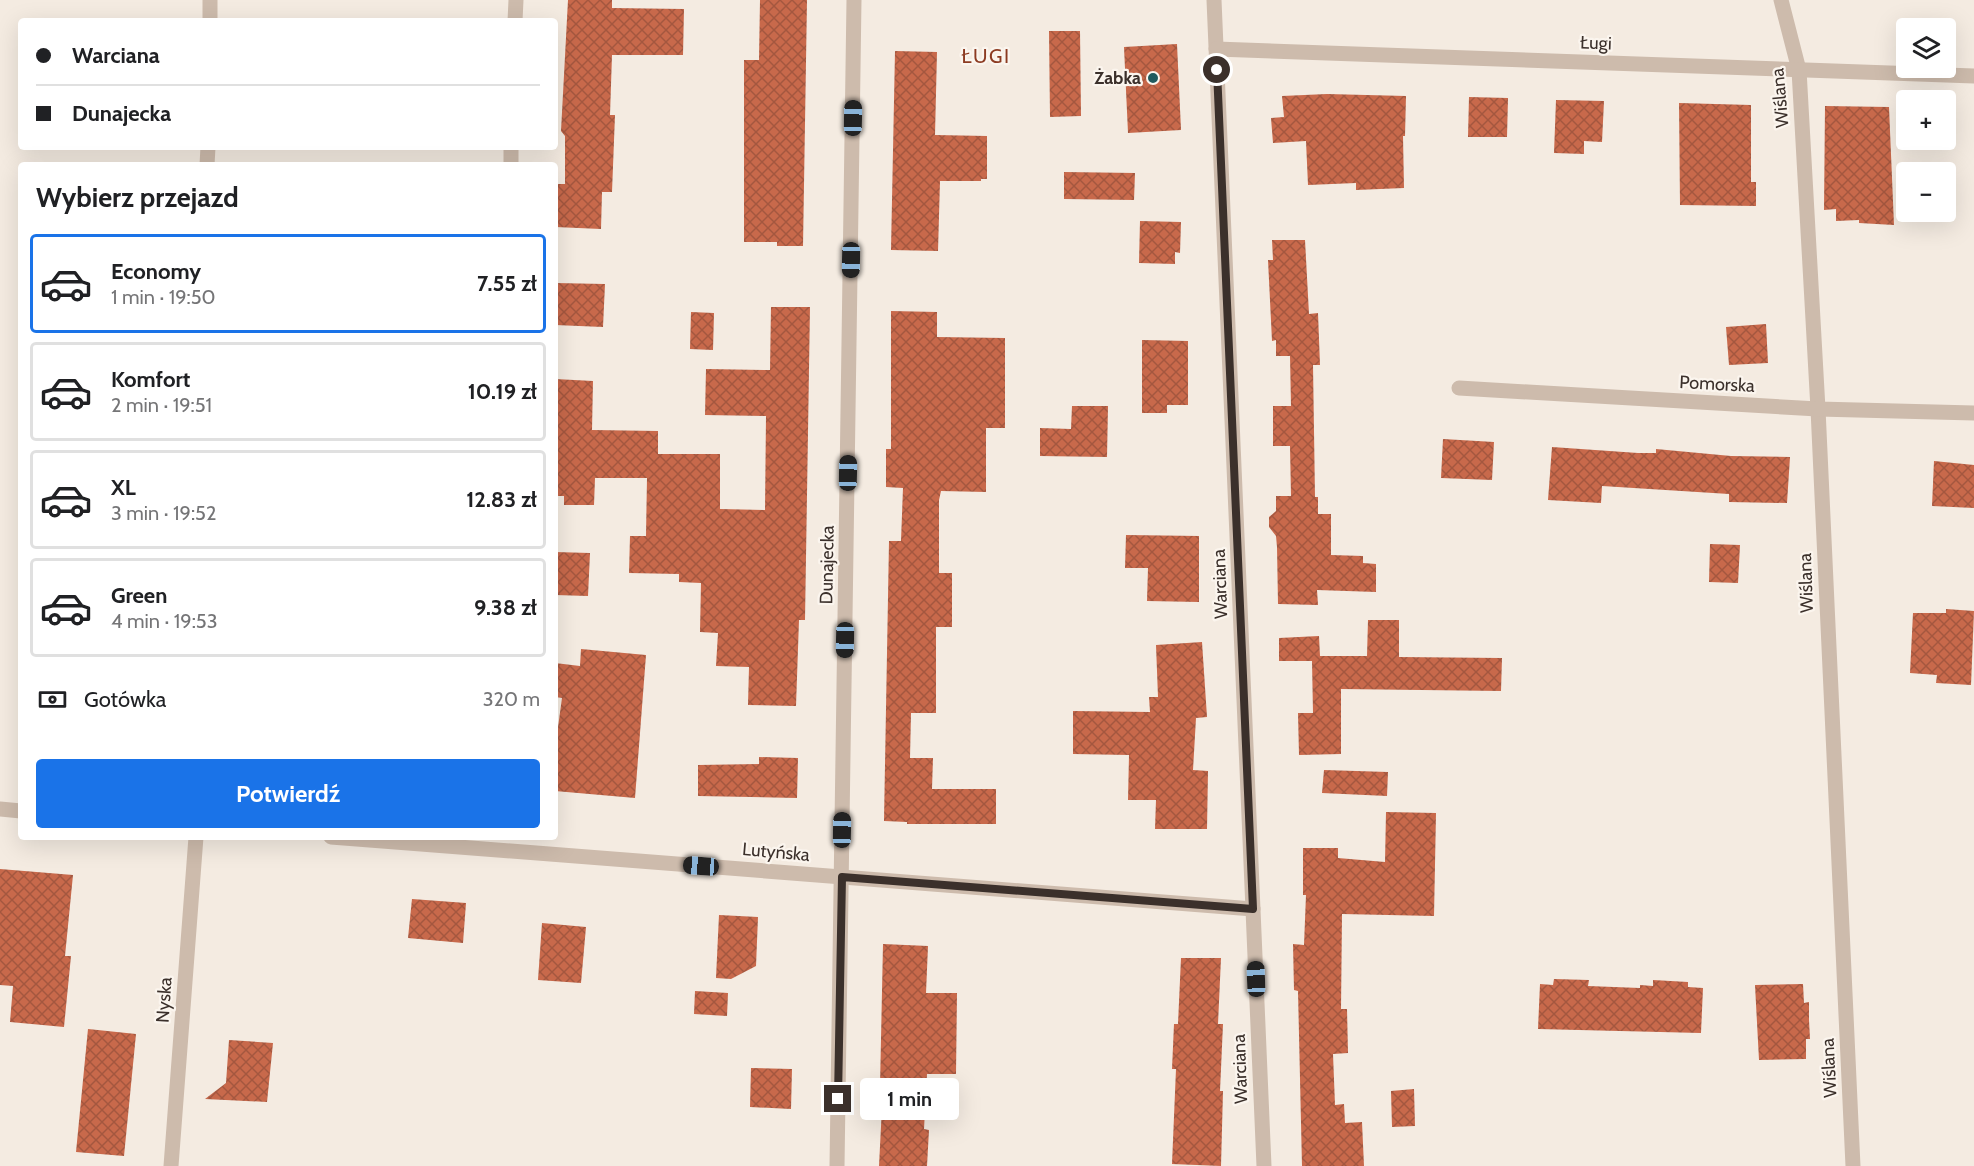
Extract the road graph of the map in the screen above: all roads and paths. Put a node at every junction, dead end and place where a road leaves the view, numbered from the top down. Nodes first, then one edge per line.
1 (210, 0) edge
2 (516, 0) edge
3 (855, 0) edge
4 (1214, 0) edge
5 (1781, 0) edge
6 (210, 18) edge
7 (515, 18) edge
8 (1216, 49) junction
9 (1799, 70) junction
10 (1974, 76) edge
11 (1459, 388) dead end
12 (1818, 409) junction
13 (1974, 413) edge
14 (0, 809) edge
15 (18, 811) edge
16 (196, 840) edge
17 (410, 840) edge
18 (490, 843) edge
19 (842, 877) junction
20 (1253, 909) junction
21 (171, 1166) edge
22 (837, 1166) edge
23 (1264, 1166) edge
24 (1853, 1166) edge

1 - 6 street
2 - 7 street
3 - 19 street, Dunajecka
4 - 8 street, Warciana
5 - 9 street, Wiślana
8 - 9 street, Ługi
8 - 20 street, Warciana
9 - 10 street, Ługi
9 - 12 street, Wiślana
11 - 12 street, Pomorska
12 - 13 street, Pomorska
12 - 24 street, Wiślana
14 - 15 street
16 - 21 street, Nyska
17 - 18 street, Lutyńska
18 - 19 street, Lutyńska
19 - 20 street, Lutyńska
19 - 22 street, Dunajecka
20 - 23 street, Warciana

